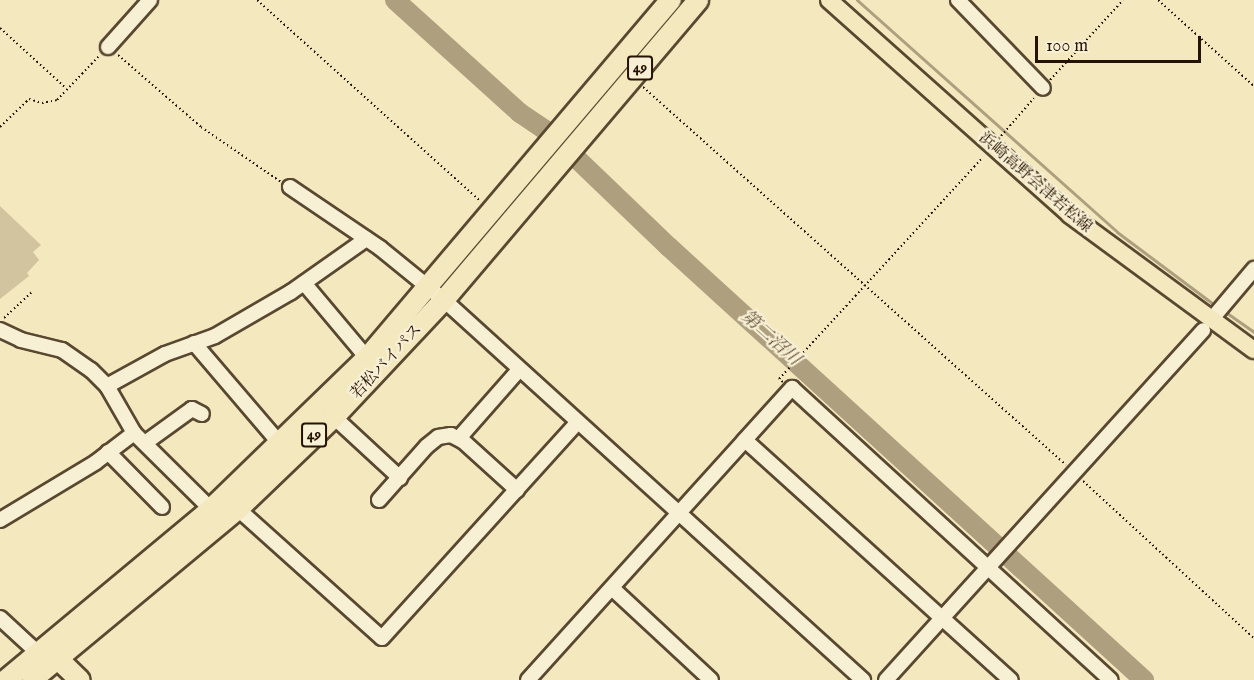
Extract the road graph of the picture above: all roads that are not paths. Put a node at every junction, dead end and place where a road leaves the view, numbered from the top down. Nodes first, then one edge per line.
1 (150, 0) edge
2 (671, 0) edge
3 (698, 0) edge
4 (830, 0) edge
5 (958, 0) edge
6 (108, 47) road end
7 (1043, 88) road end
8 (575, 128) junction
9 (548, 160) junction
10 (290, 188) road end
11 (366, 239) junction
12 (1254, 269) edge
13 (304, 283) junction
14 (436, 294) junction
15 (1214, 317) junction
16 (0, 330) edge
17 (194, 343) junction
18 (1254, 350) edge
19 (368, 358) junction
20 (519, 370) junction
21 (107, 386) junction
22 (201, 414) dead end
23 (334, 417) junction
24 (578, 423) junction
25 (134, 433) junction
26 (459, 438) junction
27 (745, 440) junction
28 (145, 443) junction
29 (280, 445) junction
30 (108, 452) junction
31 (400, 478) junction
32 (517, 490) junction
33 (379, 500) dead end
34 (162, 507) dead end
35 (224, 513) junction
36 (677, 516) junction
37 (0, 520) edge
38 (987, 568) junction
39 (612, 588) junction
40 (0, 618) edge
41 (941, 618) junction
42 (45, 669) edge
43 (6, 680) edge
44 (80, 680) edge
45 (528, 680) edge
46 (711, 680) edge
47 (862, 680) edge
48 (885, 680) edge
49 (1011, 680) edge
50 (1111, 680) edge

1 - 6 street
2 - 8 highway, 若松バイパス / 49
3 - 8 highway, 若松バイパス / 49
4 - 15 main road, 浜崎高野会津若松線
5 - 7 street
8 - 9 highway, 若松バイパス / 49
9 - 14 highway, 若松バイパス / 49
9 - 14 highway, 若松バイパス / 49
10 - 11 street
11 - 13 street
11 - 14 street
12 - 15 street
13 - 17 street
13 - 19 street
14 - 19 highway, 若松バイパス / 49
14 - 20 street
14 - 23 highway, 若松バイパス / 49
15 - 18 main road, 浜崎高野会津若松線
15 - 38 street
16 - 21 street
17 - 21 street
17 - 29 street
19 - 29 highway, 若松バイパス / 49
20 - 24 street
20 - 26 street
21 - 25 street
22 - 28 street
23 - 31 street
23 - 35 highway, 若松バイパス / 49
24 - 32 street
24 - 36 street
25 - 28 street
25 - 30 street
26 - 31 street
26 - 32 street
27 - 36 street
27 - 38 street
27 - 41 street
28 - 35 street
29 - 35 highway, 若松バイパス / 49
30 - 34 street
30 - 37 street
31 - 33 street
32 - 35 street
35 - 42 highway, 若松バイパス / 49
36 - 39 street
36 - 47 street
38 - 41 street
38 - 50 street
39 - 45 street
39 - 46 street
40 - 42 street
41 - 48 street
41 - 49 street
42 - 43 highway, 若松バイパス / 49
42 - 44 highway

